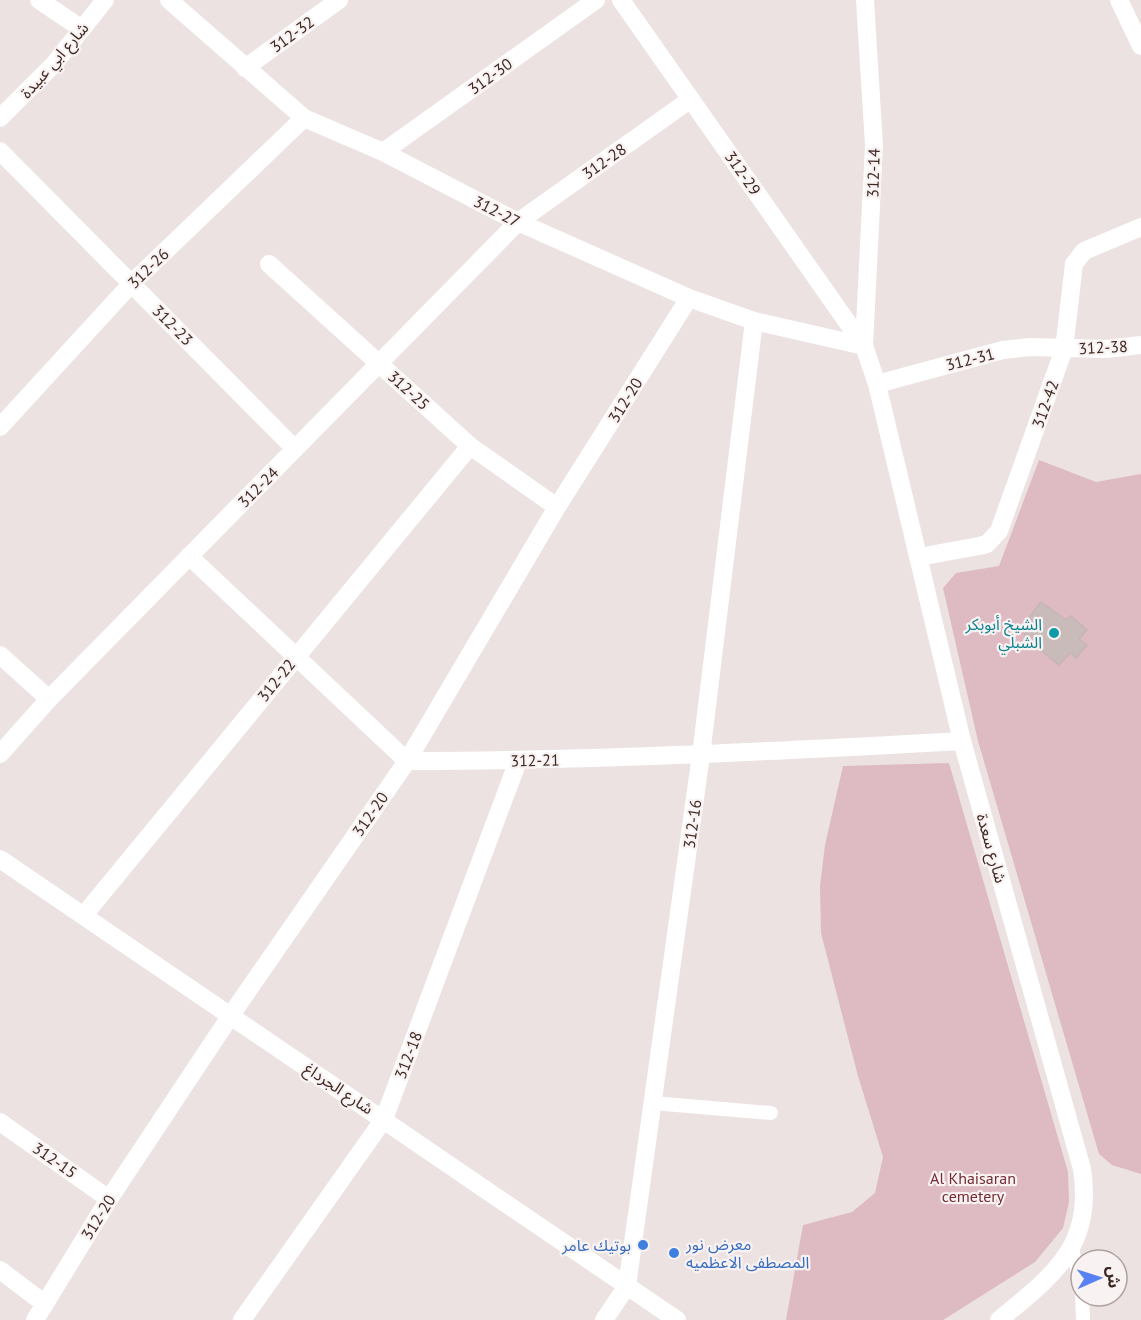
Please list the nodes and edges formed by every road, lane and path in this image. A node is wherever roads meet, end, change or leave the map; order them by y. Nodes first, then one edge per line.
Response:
1 (39, 0) edge
2 (105, 0) edge
3 (169, 0) edge
4 (339, 0) edge
5 (596, 0) edge
6 (621, 0) edge
7 (865, 0) edge
8 (1119, 0) edge
9 (82, 29) junction
10 (1141, 46) edge
11 (245, 68) junction
12 (691, 99) junction
13 (0, 118) edge
14 (304, 118) junction
15 (0, 151) edge
16 (383, 152) junction
17 (518, 222) junction
18 (1141, 226) edge
19 (269, 264) dead end
20 (132, 284) junction
21 (689, 298) junction
22 (754, 321) junction
23 (1141, 345) edge
24 (864, 346) junction
25 (1064, 349) junction
26 (379, 363) junction
27 (877, 384) junction
28 (0, 427) edge
29 (470, 446) junction
30 (295, 449) junction
31 (557, 507) junction
32 (189, 556) junction
33 (919, 557) junction
34 (0, 655) edge
35 (296, 655) junction
36 (49, 699) junction
37 (962, 741) junction
38 (0, 754) edge
39 (701, 755) junction
40 (407, 761) junction
41 (518, 761) junction
42 (0, 859) edge
43 (84, 915) junction
44 (231, 1015) junction
45 (653, 1103) junction
46 (771, 1113) dead end
47 (384, 1119) junction
48 (0, 1122) edge
49 (109, 1199) junction
50 (1072, 1248) edge
51 (1069, 1253) edge
52 (0, 1270) edge
53 (627, 1286) junction
54 (45, 1304) junction
55 (35, 1320) edge
56 (242, 1320) edge
57 (604, 1320) edge
58 (676, 1320) edge
59 (999, 1320) edge

1 - 9 street
2 - 9 street, شارع ابي عبيدة
3 - 11 street, 312-27
4 - 11 street, 312-32
5 - 16 street, 312-30
6 - 12 street, 312-29
7 - 24 street, 312-14
8 - 10 street
9 - 13 street, شارع ابي عبيدة
11 - 14 street, 312-27
12 - 17 street, 312-28
12 - 24 street, 312-29
14 - 16 street, 312-27
14 - 20 street, 312-26
15 - 20 street, 312-23
16 - 17 street, 312-27
17 - 21 street, 312-27
17 - 26 street, 312-24
18 - 25 street, 312-42
19 - 26 street, 312-25
20 - 28 street, 312-26
20 - 30 street, 312-23
21 - 22 street, 312-27
21 - 31 street, 312-20
22 - 24 street, 312-27
22 - 39 street, 312-16
23 - 25 street, 312-38
24 - 27 street, شارع سعدة
25 - 27 street, 312-31
25 - 33 street, 312-42
26 - 29 street, 312-25
26 - 30 street, 312-24
27 - 33 street, شارع سعدة
29 - 31 street, 312-25
29 - 35 street, 312-22
30 - 32 street, 312-24
31 - 40 street, 312-20
32 - 35 street
32 - 36 street, 312-24
33 - 37 street, شارع سعدة
34 - 36 street
35 - 40 street
35 - 43 street, 312-22
36 - 38 street, 312-24
37 - 39 street, 312-21
37 - 50 street, شارع سعدة
39 - 41 street, 312-21
39 - 45 street, 312-16
40 - 41 street, 312-21
40 - 44 street, 312-20
41 - 47 street, 312-18
42 - 43 street, شارع الجرداغ
43 - 44 street, شارع الجرداغ
44 - 47 street, شارع الجرداغ
44 - 49 street, 312-20
45 - 46 lane
45 - 53 street, 312-16
47 - 53 street, شارع الجرداغ
47 - 56 street, 312-18
48 - 49 street, 312-15
49 - 54 street, 312-20
51 - 59 street, شارع سعدة
52 - 54 street
53 - 57 street, 312-16
53 - 58 street, شارع الجرداغ
54 - 55 street, 312-20

